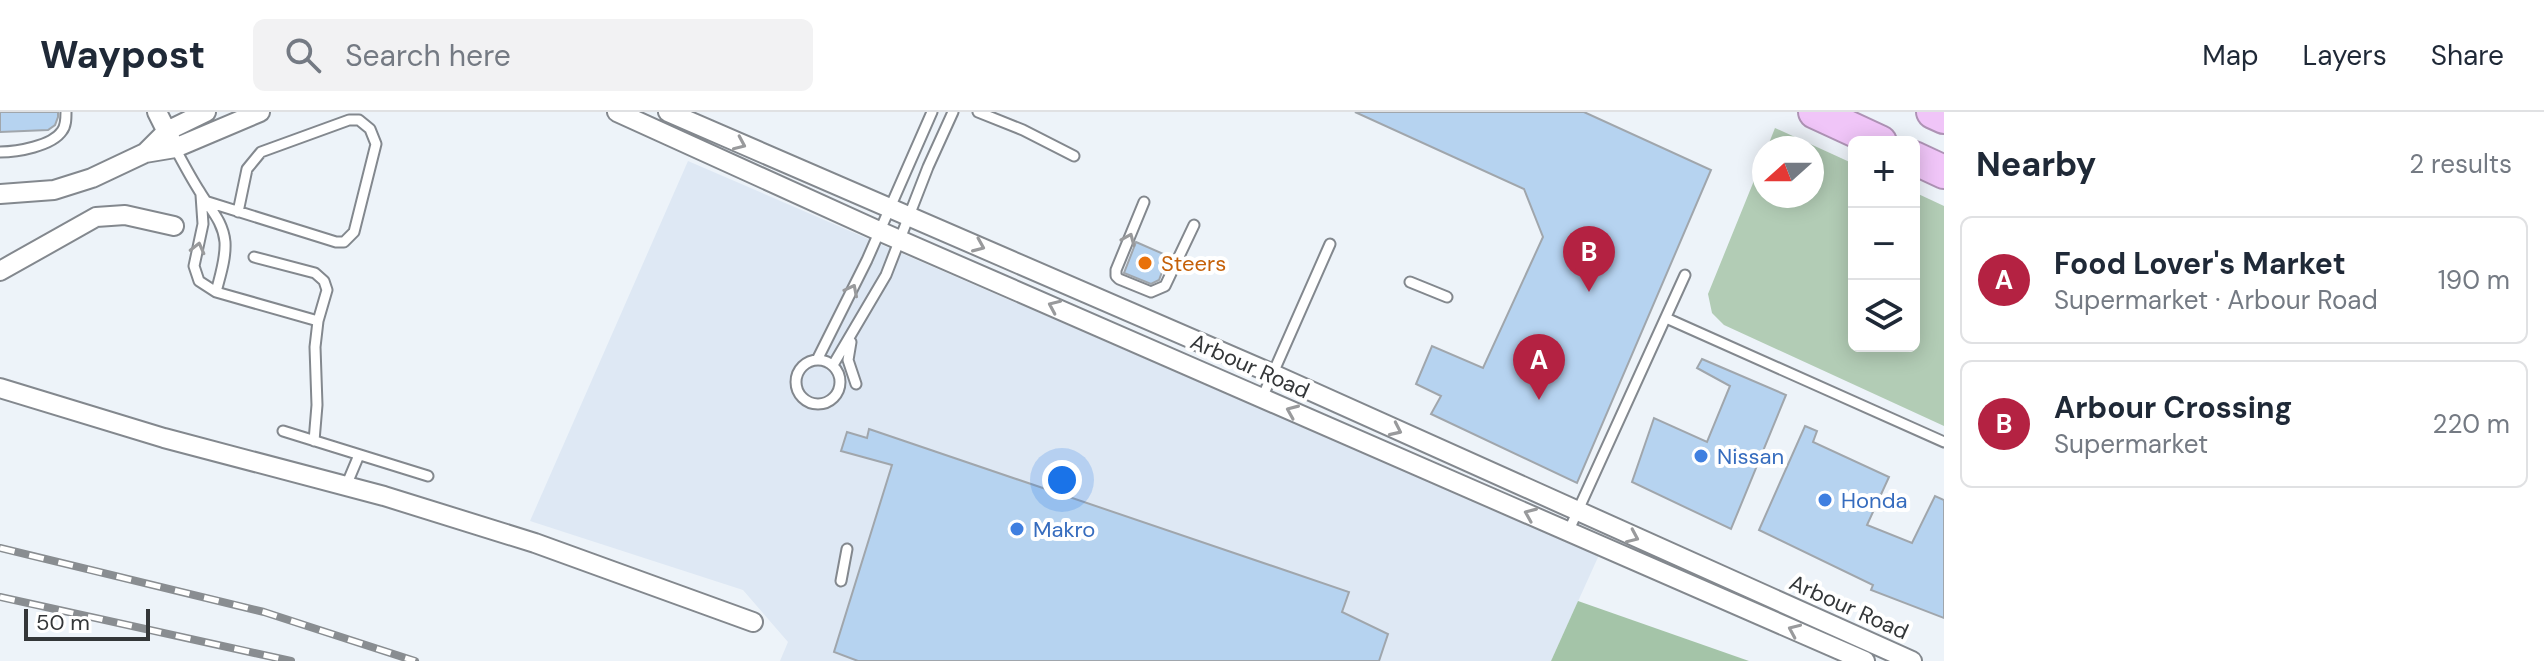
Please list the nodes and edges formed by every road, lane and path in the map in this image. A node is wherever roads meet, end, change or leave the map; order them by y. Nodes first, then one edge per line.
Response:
1 (66, 112) edge
2 (157, 112) edge
3 (206, 112) edge
4 (260, 112) edge
5 (617, 112) edge
6 (668, 112) edge
7 (932, 112) edge
8 (953, 112) edge
9 (978, 112) edge
10 (1815, 112) edge
11 (1933, 112) edge
12 (1944, 117) edge
13 (1867, 136) edge
14 (171, 140) junction
15 (0, 152) edge
16 (1074, 156) dead end
17 (1920, 161) edge
18 (1944, 172) edge
19 (0, 194) edge
20 (204, 198) junction
21 (1144, 202) dead end
22 (890, 206) junction
23 (238, 212) junction
24 (910, 216) junction
25 (1194, 225) dead end
26 (174, 226) dead end
27 (879, 231) junction
28 (901, 240) junction
29 (1330, 244) dead end
30 (254, 257) dead end
31 (0, 271) edge
32 (1685, 275) dead end
33 (1410, 282) dead end
34 (216, 292) junction
35 (1447, 297) dead end
36 (1666, 318) junction
37 (318, 321) junction
38 (853, 331) junction
39 (817, 360) junction
40 (833, 365) junction
41 (1273, 374) junction
42 (856, 384) dead end
43 (0, 388) edge
44 (1262, 398) junction
45 (283, 431) dead end
46 (314, 441) junction
47 (1944, 442) edge
48 (359, 455) junction
49 (428, 476) dead end
50 (346, 486) junction
51 (1578, 512) junction
52 (1569, 530) junction
53 (847, 549) dead end
54 (841, 581) dead end
55 (753, 622) dead end
56 (1865, 661) edge
57 (1912, 661) edge

1 - 15 lane
2 - 14 street
3 - 14 street
4 - 14 street
5 - 27 street, Arbour Road
6 -> 22 street, Arbour Road
7 - 22 lane
8 - 24 lane
9 - 16 lane
10 - 13 highway
11 - 12 highway
14 - 19 street
14 - 20 lane
17 - 18 highway
20 - 23 lane
20 - 34 lane
34 -> 20 lane
25 -> 21 lane
22 - 24 street, Arbour Road
22 - 27 lane
23 - 23 lane
24 - 28 lane
24 -> 41 street, Arbour Road
26 - 31 street
27 - 28 street, Arbour Road
39 -> 27 lane
28 - 38 lane
44 -> 28 street, Arbour Road
29 - 41 lane
30 - 37 lane
32 - 36 lane
33 - 35 lane
34 - 37 lane
36 - 47 lane
36 - 51 lane
37 - 46 lane
38 - 40 lane
38 - 42 lane
39 - 40 lane
39 - 40 lane
41 - 44 lane
41 -> 51 street, Arbour Road
43 - 50 street
52 -> 44 street, Arbour Road
45 - 46 lane
46 - 48 lane
48 - 49 lane
48 - 50 lane
50 - 55 street
51 - 52 lane
51 -> 57 street, Arbour Road
56 -> 52 street, Arbour Road
53 - 54 lane

